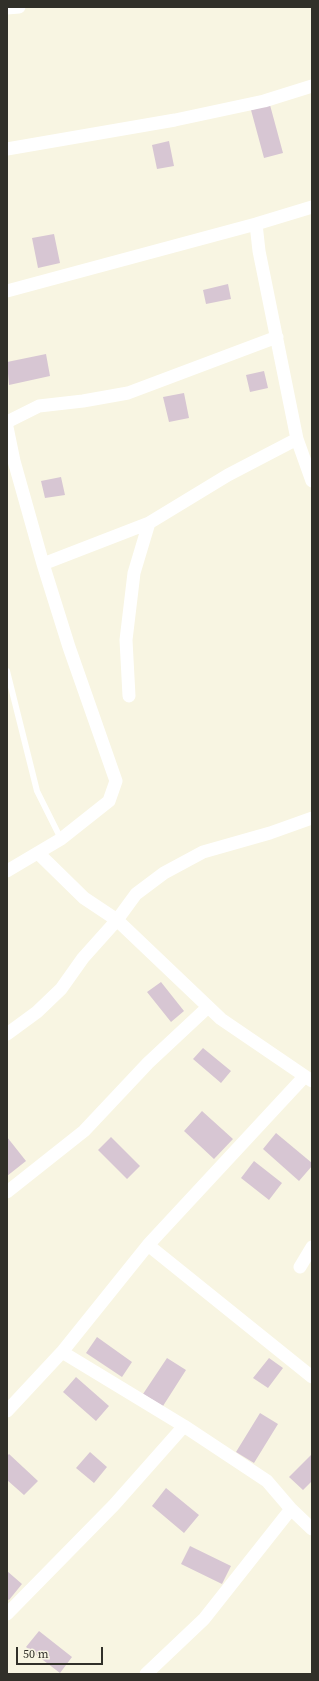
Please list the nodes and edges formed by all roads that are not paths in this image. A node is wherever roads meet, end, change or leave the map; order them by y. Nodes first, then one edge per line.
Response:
1 (19, 7) edge
2 (7, 8) edge
3 (312, 86) edge
4 (7, 149) edge
5 (312, 208) edge
6 (256, 224) junction
7 (7, 291) edge
8 (277, 337) junction
9 (7, 422) edge
10 (7, 427) edge
11 (298, 439) junction
12 (11, 463) edge
13 (312, 481) edge
14 (149, 522) junction
15 (43, 564) junction
16 (7, 670) edge
17 (129, 696) dead end
18 (312, 818) edge
19 (61, 839) junction
20 (38, 853) junction
21 (7, 870) edge
22 (117, 920) junction
23 (208, 1006) junction
24 (7, 1034) edge
25 (308, 1079) edge
26 (7, 1192) edge
27 (148, 1245) junction
28 (312, 1247) edge
29 (300, 1267) dead end
30 (62, 1352) junction
31 (312, 1377) edge
32 (7, 1411) edge
33 (184, 1426) junction
34 (291, 1509) junction
35 (312, 1529) edge
36 (7, 1614) edge
37 (146, 1674) edge

1 - 2 street
3 - 4 street
5 - 6 street
6 - 7 street
6 - 8 street
8 - 9 street
8 - 11 street
10 - 12 street
11 - 13 street
11 - 14 street
12 - 15 street
14 - 15 street
14 - 17 street
15 - 19 street
16 - 19 lane
18 - 22 street
19 - 20 street
20 - 21 street
20 - 22 street
22 - 23 street
22 - 24 street
23 - 25 street
23 - 26 street
25 - 27 street
27 - 30 street
27 - 31 street
28 - 29 street
30 - 32 street
30 - 33 street
33 - 34 street
33 - 36 street
34 - 35 street
34 - 37 street

